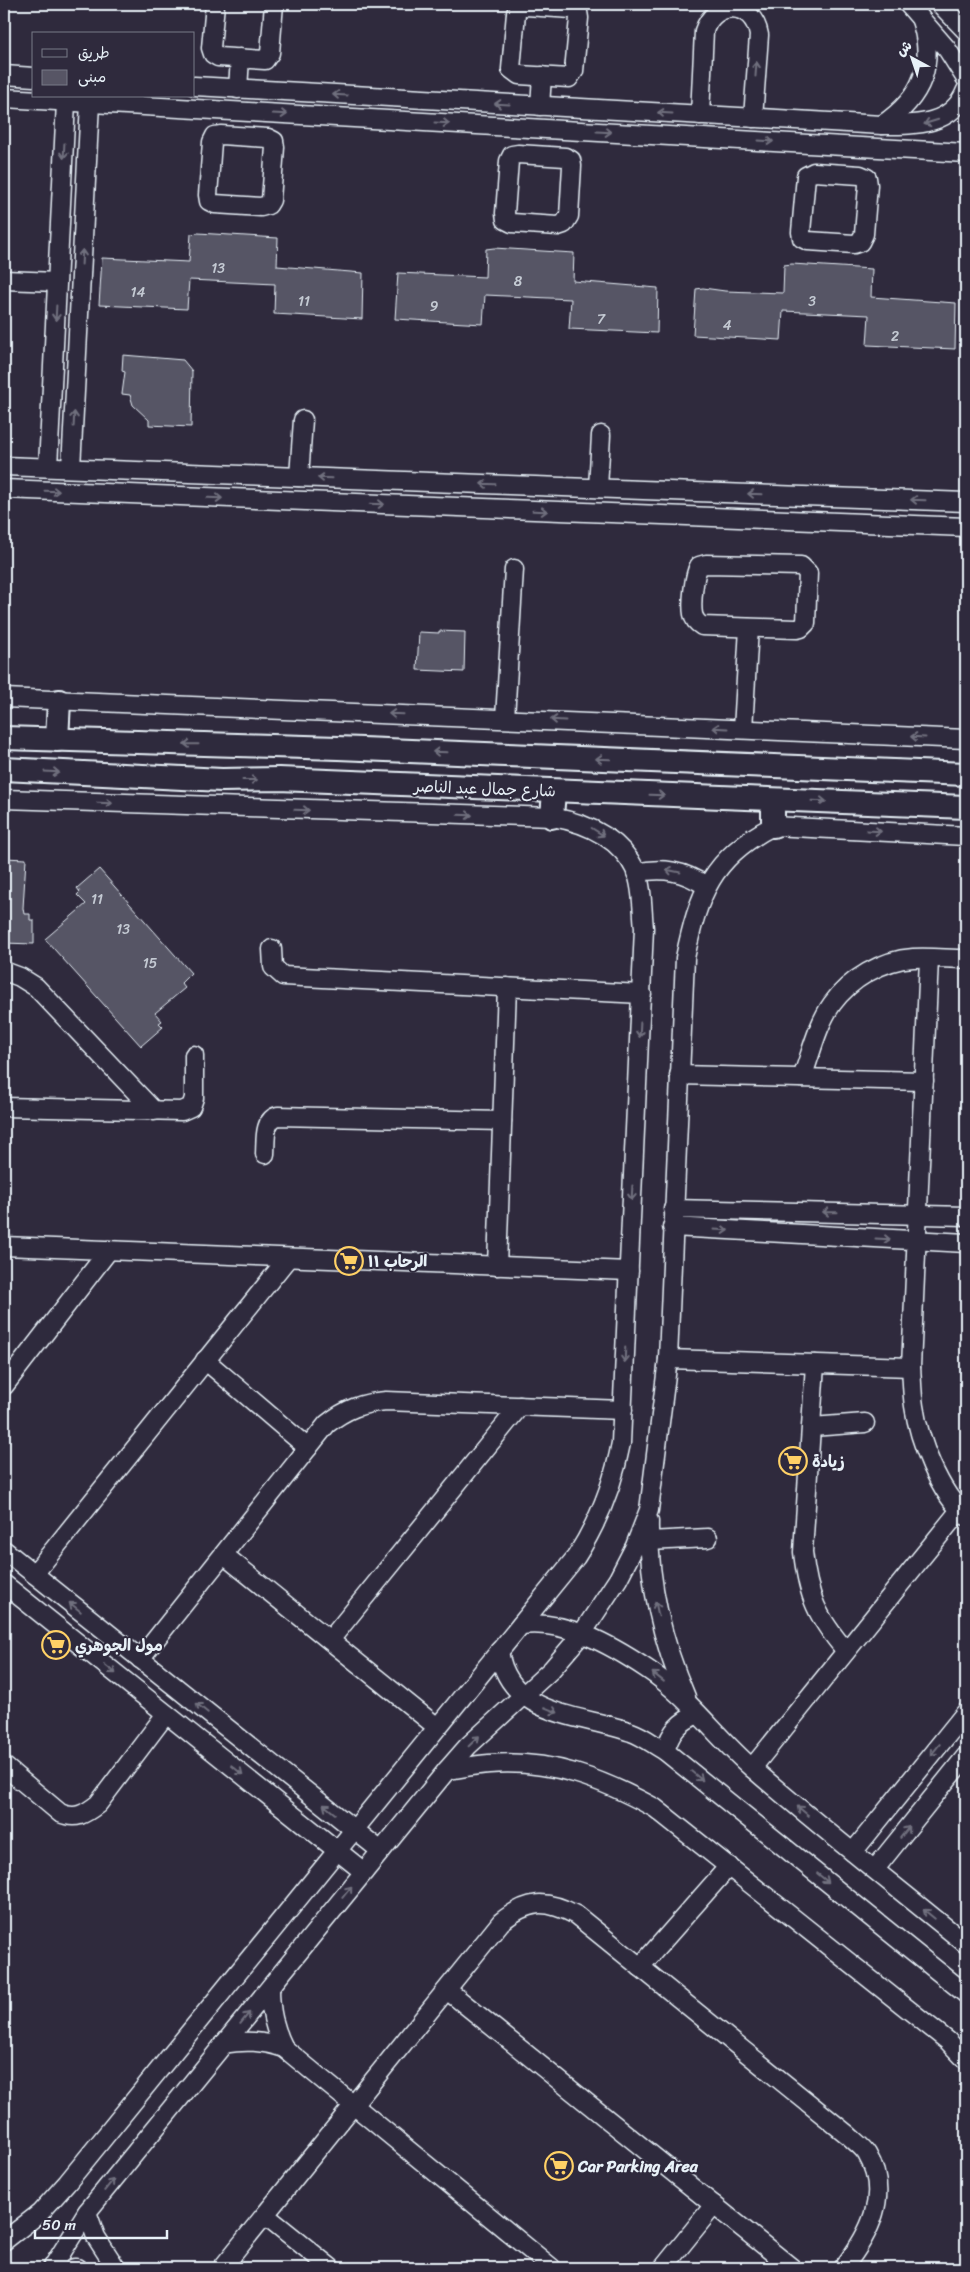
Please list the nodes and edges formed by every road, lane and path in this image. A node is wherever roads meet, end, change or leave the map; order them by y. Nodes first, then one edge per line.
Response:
1 (215, 4) edge
2 (274, 4) edge
3 (908, 4) edge
4 (940, 4) edge
5 (920, 17) junction
6 (966, 31) edge
7 (240, 58) junction
8 (4, 75) edge
9 (542, 76) junction
10 (32, 77) edge
11 (966, 79) edge
12 (195, 86) edge
13 (238, 89) junction
14 (966, 90) edge
15 (4, 98) edge
16 (66, 102) junction
17 (168, 102) edge
18 (90, 104) junction
19 (540, 106) junction
20 (244, 112) junction
21 (700, 115) junction
22 (753, 118) junction
23 (882, 125) junction
24 (540, 129) junction
25 (242, 136) junction
26 (842, 146) junction
27 (966, 153) edge
28 (538, 155) junction
29 (840, 174) junction
30 (4, 280) edge
31 (57, 282) junction
32 (302, 420) dead end
33 (601, 436) dead end
34 (4, 466) edge
35 (48, 467) junction
36 (71, 468) junction
37 (155, 471) junction
38 (299, 477) junction
39 (598, 488) junction
40 (4, 489) edge
41 (155, 496) junction
42 (887, 499) junction
43 (966, 502) edge
44 (886, 524) junction
45 (966, 527) edge
46 (514, 569) dead end
47 (749, 628) junction
48 (4, 698) edge
49 (59, 701) junction
50 (505, 718) junction
51 (743, 729) junction
52 (4, 738) edge
53 (966, 739) edge
54 (57, 740) junction
55 (223, 744) junction
56 (280, 746) junction
57 (4, 769) edge
58 (966, 774) edge
59 (279, 779) junction
60 (222, 780) junction
61 (554, 791) junction
62 (4, 799) edge
63 (773, 800) junction
64 (966, 807) edge
65 (552, 817) junction
66 (773, 826) junction
67 (966, 836) edge
68 (636, 873) junction
69 (706, 886) junction
70 (272, 949) dead end
71 (929, 958) junction
72 (966, 959) edge
73 (4, 972) edge
74 (506, 987) junction
75 (642, 994) junction
76 (194, 1055) dead end
77 (679, 1075) junction
78 (802, 1078) junction
79 (924, 1081) junction
80 (4, 1107) edge
81 (154, 1111) junction
82 (502, 1121) junction
83 (265, 1154) dead end
84 (673, 1209) junction
85 (919, 1214) junction
86 (966, 1216) edge
87 (672, 1227) junction
88 (918, 1242) junction
89 (966, 1243) edge
90 (4, 1246) edge
91 (108, 1250) junction
92 (288, 1258) junction
93 (496, 1266) junction
94 (628, 1271) junction
95 (668, 1359) junction
96 (205, 1360) junction
97 (815, 1364) junction
98 (911, 1367) junction
99 (5, 1380) edge
100 (520, 1406) junction
101 (623, 1410) junction
102 (865, 1423) dead end
103 (812, 1427) junction
104 (308, 1448) junction
105 (649, 1510) junction
106 (963, 1513) edge
107 (708, 1538) dead end
108 (649, 1541) junction
109 (4, 1550) edge
110 (224, 1555) junction
111 (34, 1574) junction
112 (4, 1584) edge
113 (521, 1625) junction
114 (581, 1635) junction
115 (330, 1640) junction
116 (499, 1651) junction
117 (846, 1651) junction
118 (140, 1659) junction
119 (524, 1696) junction
120 (694, 1710) junction
121 (966, 1712) edge
122 (166, 1714) junction
123 (437, 1727) junction
124 (665, 1751) junction
125 (966, 1758) edge
126 (4, 1766) edge
127 (752, 1768) junction
128 (447, 1770) junction
129 (354, 1830) junction
130 (337, 1851) junction
131 (381, 1851) junction
132 (853, 1852) junction
133 (729, 1866) junction
134 (875, 1869) junction
135 (364, 1872) junction
136 (966, 1944) edge
137 (640, 1967) junction
138 (270, 1988) junction
139 (447, 1990) junction
140 (966, 1994) edge
141 (224, 2044) junction
142 (284, 2048) junction
143 (966, 2060) edge
144 (354, 2106) junction
145 (714, 2205) junction
146 (87, 2212) junction
147 (265, 2215) junction
148 (4, 2241) edge
149 (52, 2268) edge
150 (116, 2268) edge
151 (222, 2268) edge
152 (332, 2268) edge
153 (552, 2268) edge
154 (663, 2268) edge
155 (792, 2268) edge
156 (843, 2268) edge

1 - 7 street
2 - 7 street
3 - 5 street
4 - 6 street
5 - 11 street
5 - 23 street
7 - 13 street
8 - 10 street
9 - 9 street
9 - 19 street
12 - 13 street
19 -> 13 street
14 -> 23 street
15 - 16 street
16 - 18 street
16 -> 31 street
17 - 18 street
17 - 20 street
36 -> 18 street
21 -> 19 street
20 -> 24 street
20 - 25 street
21 - 22 street
22 -> 21 street
22 - 23 street
24 -> 26 street
24 - 28 street
25 - 25 street
26 - 27 street
26 - 29 street
28 - 28 street
29 - 29 street
30 - 31 street
31 -> 35 street
32 - 38 street
33 - 39 street
34 - 35 street
35 - 36 street
36 - 37 street
37 - 38 street
37 - 41 street
39 -> 38 street
42 -> 39 street
40 -> 41 street
41 -> 44 street
43 -> 42 street
42 - 44 street
44 - 45 street
46 - 50 street
47 - 47 street
47 - 51 street
48 - 49 street
50 -> 49 street
49 - 54 main road
51 -> 50 street
53 -> 51 street
52 - 54 main road, شارع جمال عبد الناصر
55 -> 54 main road, شارع جمال عبد الناصر
55 - 56 main road, شارع جمال عبد الناصر
55 - 60 main road
58 -> 56 main road, شارع جمال عبد الناصر
56 - 59 main road
57 -> 60 main road, شارع جمال عبد الناصر
60 -> 59 main road, شارع جمال عبد الناصر
59 - 61 main road, شارع جمال عبد الناصر
61 -> 63 main road, شارع جمال عبد الناصر
61 - 65 main road
62 -> 65 street
63 -> 64 main road, شارع جمال عبد الناصر
63 - 66 main road
65 -> 68 street
66 -> 67 street
66 - 69 street
69 -> 68 street
68 - 75 street
69 - 77 street
70 - 74 street
71 - 72 street
71 - 78 street
71 - 79 street
73 - 81 street
74 - 75 street
74 - 82 street
75 -> 94 street
76 - 81 street
77 - 78 street
77 - 84 street
78 - 79 street
79 - 85 street
80 - 81 street
82 - 83 street
82 - 93 street
85 -> 84 street
84 - 87 street
85 - 86 street
85 - 88 street
87 -> 88 street
87 - 95 street
88 - 89 street
88 - 98 street
90 - 91 street
91 - 92 street
91 - 99 street
92 - 93 street
92 - 96 street
93 - 94 street
94 -> 101 street
95 - 97 street
95 - 105 street
96 - 104 street
96 - 111 street
97 - 98 street
97 - 103 street
98 - 106 street
100 - 101 street
100 - 104 street
100 - 115 street
101 - 113 street
102 - 103 street
103 - 117 street
104 - 110 street
105 - 108 street
105 - 114 street
106 - 117 street
107 - 108 street
120 -> 108 street
109 - 111 street
110 - 115 street
110 - 118 street
118 -> 111 street
112 -> 122 street
113 - 114 street
113 - 116 street
114 - 119 street
120 -> 114 street
115 - 123 street
116 - 119 street
116 - 123 street
117 - 127 street
129 -> 118 street
119 -> 124 street
128 -> 119 street
120 - 124 street
120 - 127 street
121 -> 132 street
122 - 126 street
122 -> 130 street
123 - 129 street
124 -> 140 street
134 -> 125 street
132 -> 127 street
128 - 131 street
128 - 133 street
129 - 130 street
129 - 131 street
130 - 135 street
130 - 148 street
131 - 135 street
132 - 134 street
133 - 137 street
133 - 143 street
136 -> 134 street
138 -> 135 street
137 - 139 street
137 - 156 street
141 -> 138 street
138 - 142 street
139 - 144 street
139 - 145 street
141 - 142 street
146 -> 141 street
142 - 144 street
144 - 147 street
144 - 153 street
145 - 154 street
145 - 155 street
146 - 149 street
146 - 150 street
147 - 151 street
147 - 152 street

